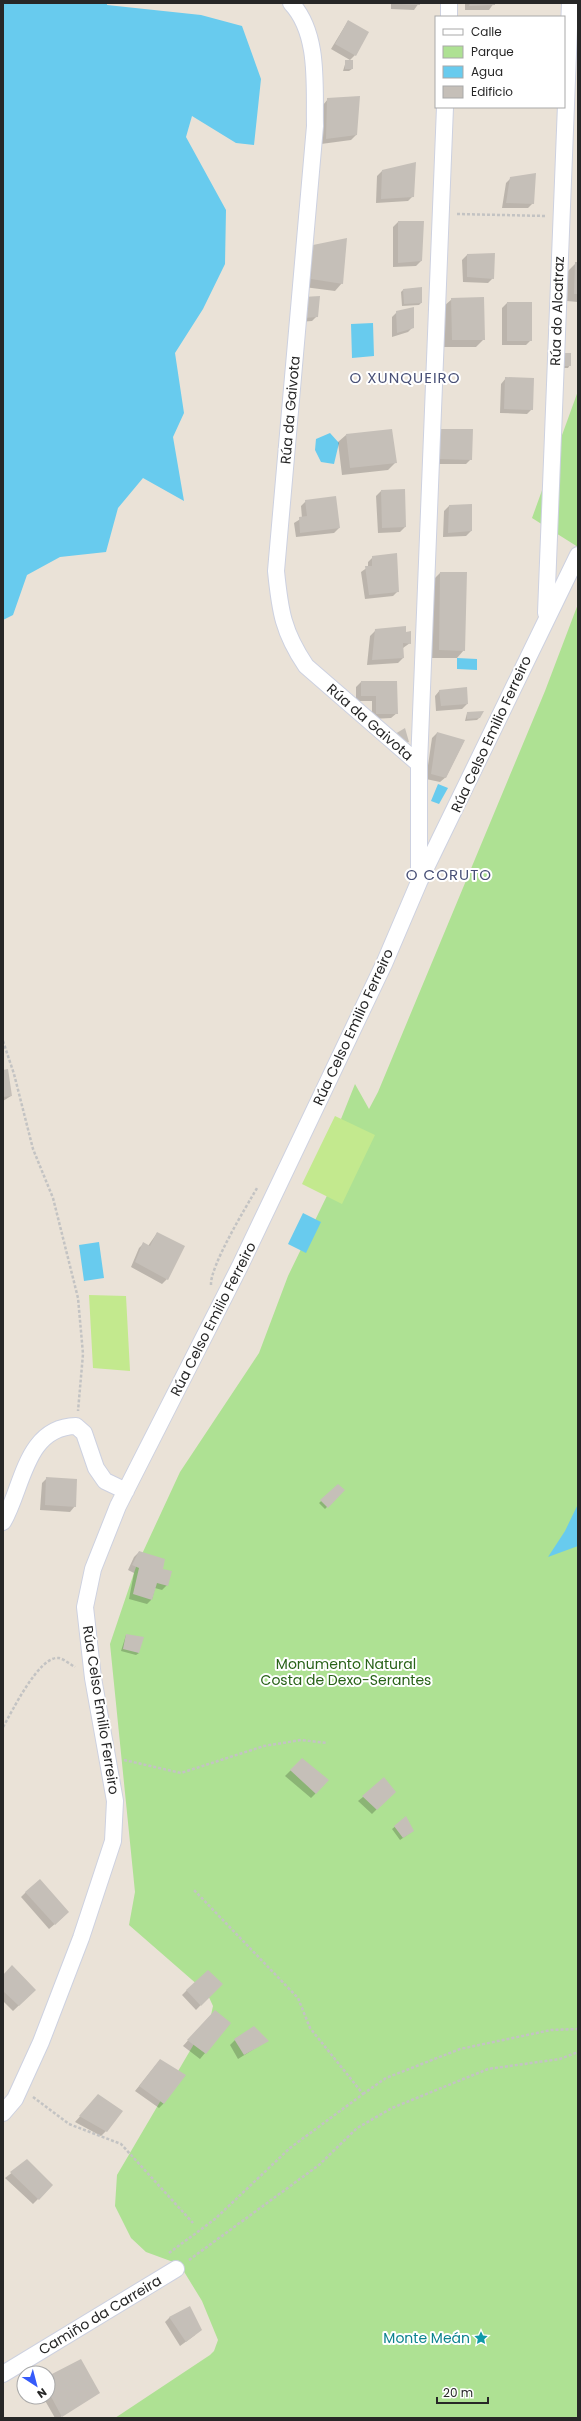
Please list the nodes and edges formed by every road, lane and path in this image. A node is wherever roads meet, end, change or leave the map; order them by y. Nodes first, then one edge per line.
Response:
1 (291, 3) edge
2 (449, 3) edge
3 (570, 3) edge
4 (449, 16) edge
5 (445, 108) edge
6 (441, 214) junction
7 (560, 216) junction
8 (578, 555) edge
9 (546, 619) junction
10 (419, 764) junction
11 (419, 882) junction
12 (3, 1041) edge
13 (76, 1426) junction
14 (126, 1490) junction
15 (3, 1522) edge
16 (93, 1678) junction
17 (3, 1727) edge
18 (327, 1743) dead end
19 (107, 1762) junction
20 (193, 1889) dead end
21 (578, 2029) edge
22 (578, 2052) edge
23 (20, 2088) junction
24 (363, 2094) junction
25 (3, 2113) edge
26 (193, 2223) dead end
27 (166, 2255) dead end
28 (176, 2269) joint
29 (3, 2374) edge

1 - 10 street, Rúa da Gaivota
2 - 4 street
3 - 7 street, Rúa do Alcatraz
5 - 6 street, Rúa da Gaivota
6 - 7 path
6 - 10 street, Rúa da Gaivota
7 - 9 street, Rúa do Alcatraz
8 - 9 street, Rúa Celso Emilio Ferreiro
9 - 11 street, Rúa Celso Emilio Ferreiro
10 - 11 street, Rúa da Gaivota
11 - 14 street, Rúa Celso Emilio Ferreiro
12 - 13 path
13 - 14 street
13 - 15 street
14 - 16 street, Rúa Celso Emilio Ferreiro
16 - 17 path
16 - 19 street, Rúa Celso Emilio Ferreiro
18 - 19 path
19 - 23 street, Rúa Celso Emilio Ferreiro
20 - 24 path
21 - 24 path
22 - 28 path
23 - 25 street, Rúa Celso Emilio Ferreiro
23 - 26 path
24 - 27 path
28 - 29 street, Camiño da Carreira

